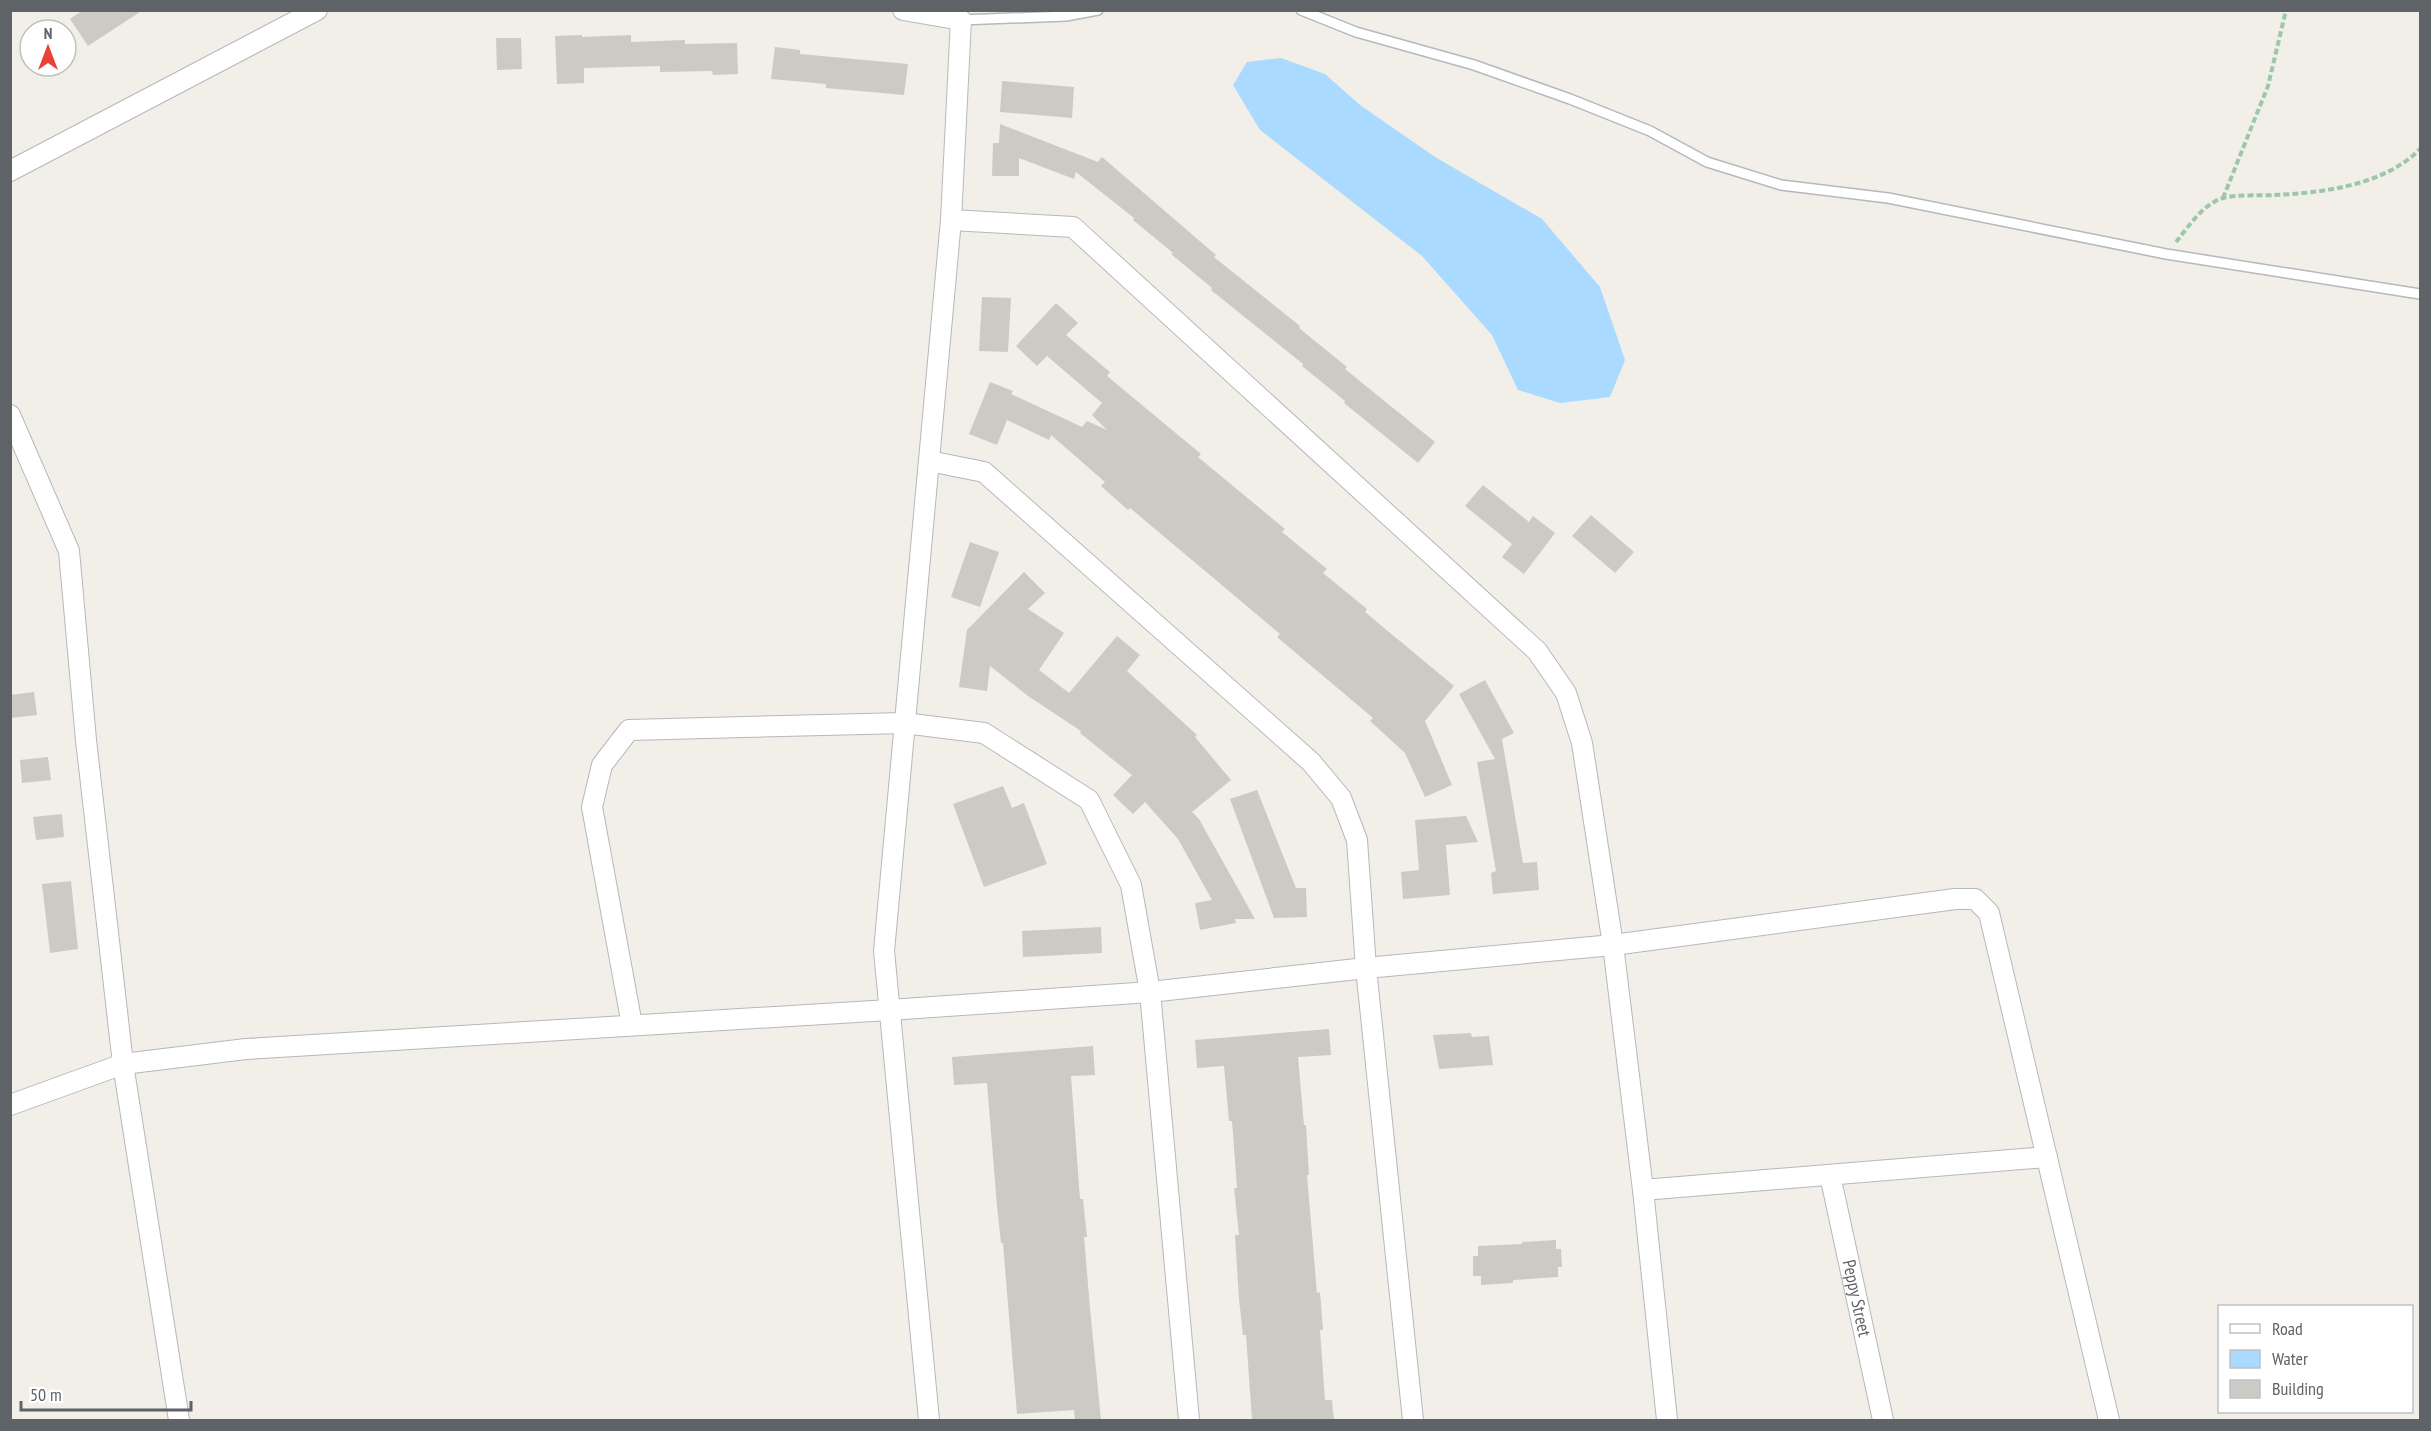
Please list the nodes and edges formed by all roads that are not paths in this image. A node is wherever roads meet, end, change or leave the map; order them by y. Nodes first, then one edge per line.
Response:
1 (317, 10) edge
2 (903, 10) edge
3 (1098, 10) edge
4 (1301, 10) edge
5 (961, 20) junction
6 (10, 171) edge
7 (951, 220) junction
8 (2421, 294) edge
9 (10, 415) edge
10 (929, 461) junction
11 (904, 723) junction
12 (1613, 945) junction
13 (1366, 968) junction
14 (1150, 992) junction
15 (889, 1010) junction
16 (632, 1025) junction
17 (123, 1064) junction
18 (10, 1105) edge
19 (2047, 1157) junction
20 (1830, 1175) junction
21 (1643, 1190) junction
22 (179, 1420) edge
23 (929, 1420) edge
24 (1189, 1420) edge
25 (1413, 1420) edge
26 (1667, 1420) edge
27 (1882, 1420) edge
28 (2109, 1420) edge

1 - 6 street
2 - 5 street
3 - 5 lane
4 - 8 lane
5 - 7 street
7 - 10 street
7 - 12 street
9 - 17 street
10 - 11 street
10 - 13 street
11 - 14 street
11 - 15 street
11 - 16 street
12 - 13 street
12 - 19 street
12 - 21 street
13 - 14 street
13 - 25 street
14 - 15 street
14 - 24 street
15 - 16 street
15 - 23 street
16 - 17 street
17 - 18 street
17 - 22 street
19 - 20 street
19 - 28 street
20 - 21 street
20 - 27 street, Peppy Street
21 - 26 street

